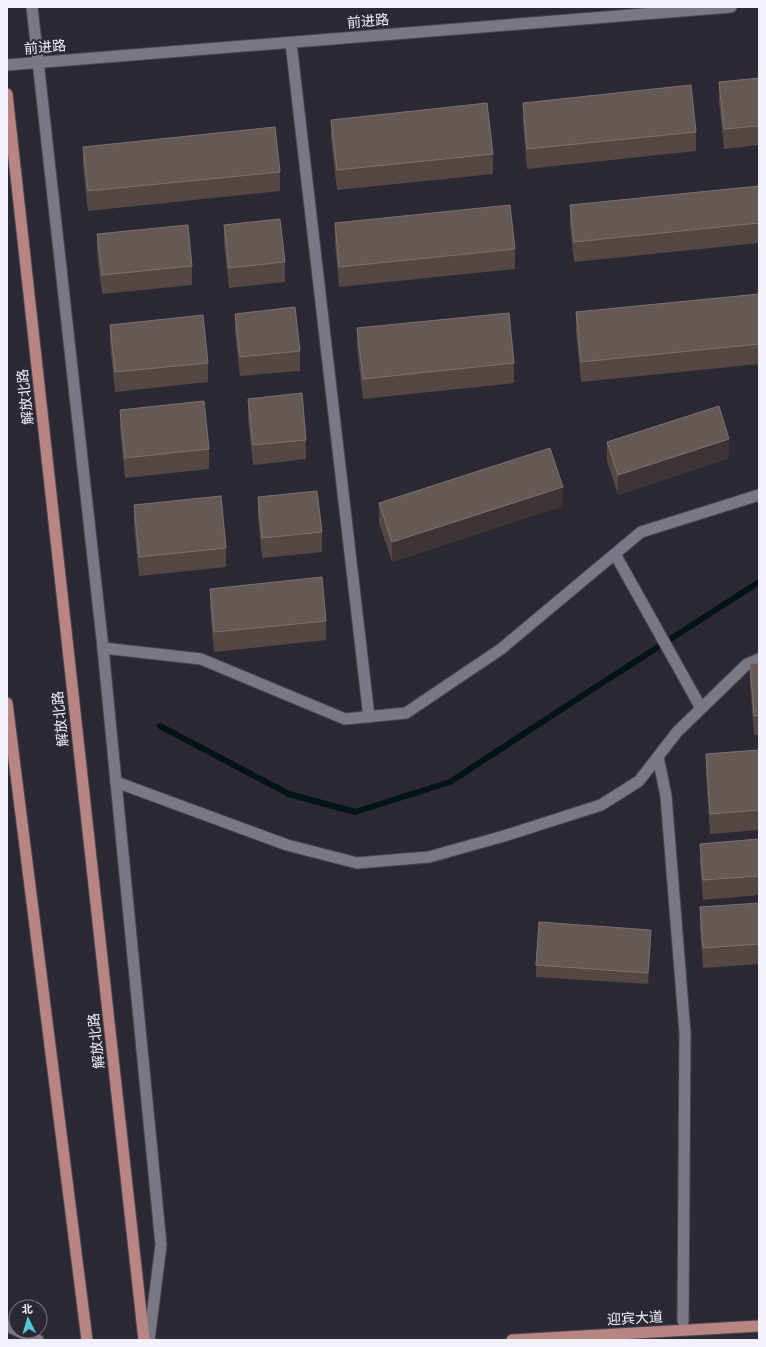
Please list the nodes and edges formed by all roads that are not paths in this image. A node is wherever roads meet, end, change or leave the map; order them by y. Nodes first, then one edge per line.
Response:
1 (32, 7) edge
2 (731, 7) edge
3 (291, 42) junction
4 (38, 62) junction
5 (7, 65) edge
6 (7, 94) edge
7 (759, 495) edge
8 (615, 554) junction
9 (103, 648) junction
10 (759, 659) edge
11 (7, 703) edge
12 (701, 708) junction
13 (369, 717) junction
14 (658, 756) junction
15 (116, 782) junction
16 (683, 1321) dead end
17 (759, 1326) edge
18 (86, 1340) edge
19 (144, 1340) edge
20 (149, 1340) edge
21 (512, 1340) edge

1 - 4 street
2 - 3 street, 前进路
3 - 4 street, 前进路
3 - 13 street
4 - 5 street, 前进路
4 - 9 street
6 - 19 main road, 解放北路
7 - 8 street
8 - 12 street
8 - 13 street
9 - 13 street
9 - 15 street
10 - 12 street
11 - 18 main road
12 - 14 street
14 - 15 street
14 - 16 street
15 - 20 street
17 - 21 main road, 迎宾大道

